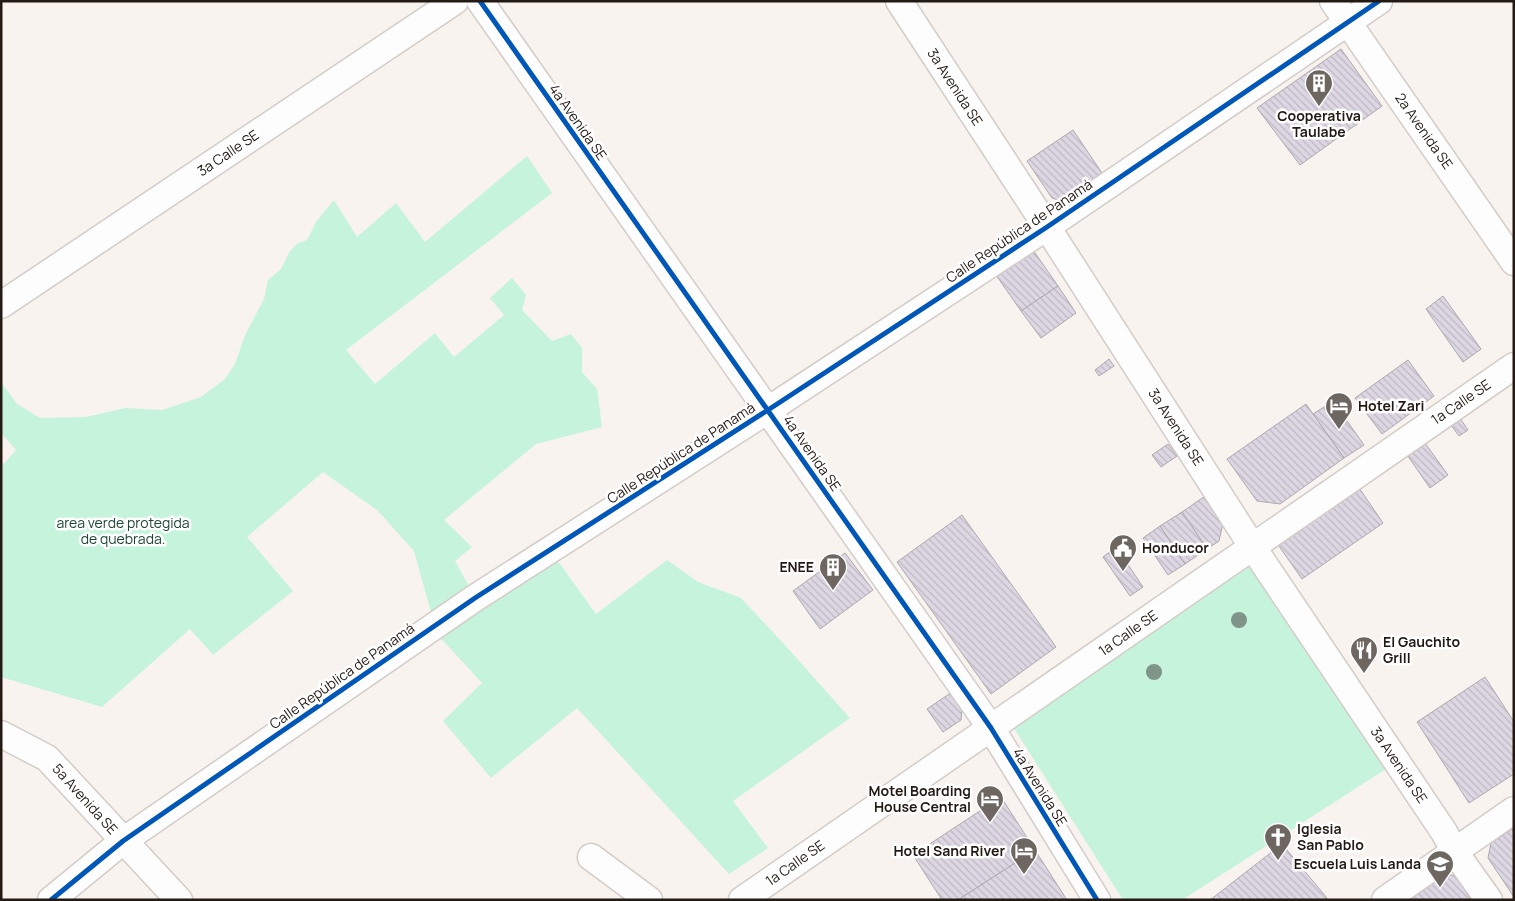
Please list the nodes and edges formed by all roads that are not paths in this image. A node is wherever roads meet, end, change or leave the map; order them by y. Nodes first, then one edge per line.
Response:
1 (455, 1) edge
2 (480, 1) edge
3 (899, 1) edge
4 (1334, 1) edge
5 (1379, 1) edge
6 (1348, 23) junction
7 (1047, 227) junction
8 (1514, 262) edge
9 (1, 305) edge
10 (1514, 366) edge
11 (768, 410) junction
12 (1252, 546) junction
13 (991, 728) junction
14 (1, 734) edge
15 (1514, 810) edge
16 (123, 841) junction
17 (1454, 852) junction
18 (591, 857) dead end
19 (51, 900) edge
20 (179, 900) edge
21 (649, 900) edge
22 (742, 900) edge
23 (1097, 900) edge
24 (1385, 900) edge
25 (1489, 900) edge

1 - 9 street, 3a Calle SE
2 - 11 street, 4a Avenida SE
3 - 7 street, 3a Avenida SE
4 - 6 street, 2a Avenida SE
5 - 6 street, Calle República de Panamá
6 - 7 street, Calle República de Panamá
6 - 8 street, 2a Avenida SE
7 - 11 street, Calle República de Panamá
7 - 12 street, 3a Avenida SE
10 - 12 street, 1a Calle SE
11 - 13 street, 4a Avenida SE
11 - 16 street, Calle República de Panamá
12 - 13 street, 1a Calle SE
12 - 17 street, 3a Avenida SE
13 - 22 street, 1a Calle SE
13 - 23 street, 4a Avenida SE
14 - 16 street, 5a Avenida SE
15 - 17 street
16 - 19 street, Calle República de Panamá
16 - 20 street, 5a Avenida SE
17 - 24 street
17 - 25 street, 3a Avenida SE
18 - 21 street

